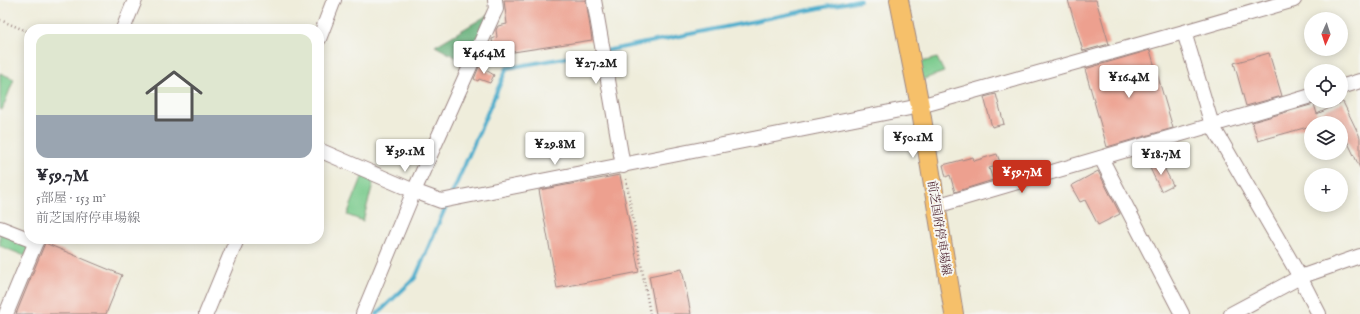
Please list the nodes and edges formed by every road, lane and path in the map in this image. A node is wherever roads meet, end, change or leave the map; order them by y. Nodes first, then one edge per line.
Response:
1 (135, 0) edge
2 (334, 0) edge
3 (495, 0) edge
4 (594, 0) edge
5 (899, 0) edge
6 (1294, 0) edge
7 (0, 20) edge
8 (125, 24) edge
9 (324, 26) edge
10 (24, 30) edge
11 (1184, 32) junction
12 (1360, 81) edge
13 (1348, 85) edge
14 (1304, 98) edge
15 (920, 106) junction
16 (1212, 126) junction
17 (324, 152) edge
18 (1101, 158) junction
19 (623, 166) junction
20 (414, 191) junction
21 (936, 206) junction
22 (0, 228) edge
23 (24, 237) edge
24 (35, 244) edge
25 (235, 244) edge
26 (1360, 256) edge
27 (1300, 278) junction
28 (6, 314) edge
29 (206, 314) edge
30 (363, 314) edge
31 (650, 314) edge
32 (954, 314) edge
33 (1182, 314) edge
34 (1231, 314) edge
35 (1319, 314) edge

1 - 8 street
2 - 9 street
3 - 20 street
4 - 19 street
5 - 15 main road, 前芝国府停車場線
6 - 11 street
7 - 10 path
11 - 15 street
11 - 16 street
12 - 13 street
14 - 16 street
15 - 19 street
15 - 21 main road, 前芝国府停車場線
16 - 18 street
16 - 27 street
17 - 20 street
18 - 21 street
18 - 33 street
19 - 20 street
19 - 31 path
20 - 30 street
21 - 32 main road, 前芝国府停車場線
22 - 23 street
24 - 28 street
25 - 29 street
26 - 27 street
27 - 34 street
27 - 35 street

